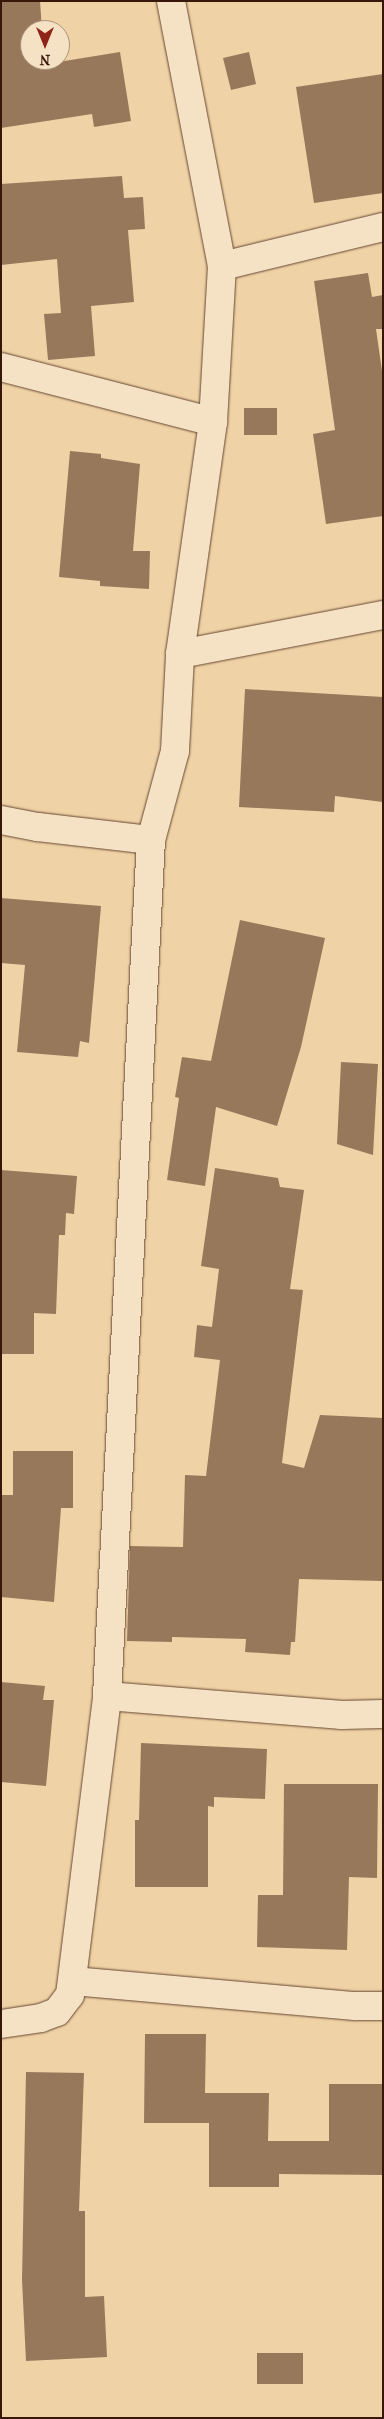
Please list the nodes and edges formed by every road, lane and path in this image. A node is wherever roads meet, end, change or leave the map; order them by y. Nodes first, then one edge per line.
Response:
1 (171, 1) edge
2 (383, 226) edge
3 (222, 266) junction
4 (1, 367) edge
5 (213, 422) junction
6 (383, 615) edge
7 (180, 654) junction
8 (1, 820) edge
9 (151, 840) junction
10 (107, 1696) junction
11 (383, 1714) edge
12 (73, 1981) junction
13 (383, 2006) edge
14 (1, 2024) edge

1 - 3 street
2 - 3 street
3 - 5 street
4 - 5 street
5 - 7 street
6 - 7 street
7 - 9 street
8 - 9 street
9 - 10 street
10 - 11 street
10 - 12 street
12 - 13 street
12 - 14 street

